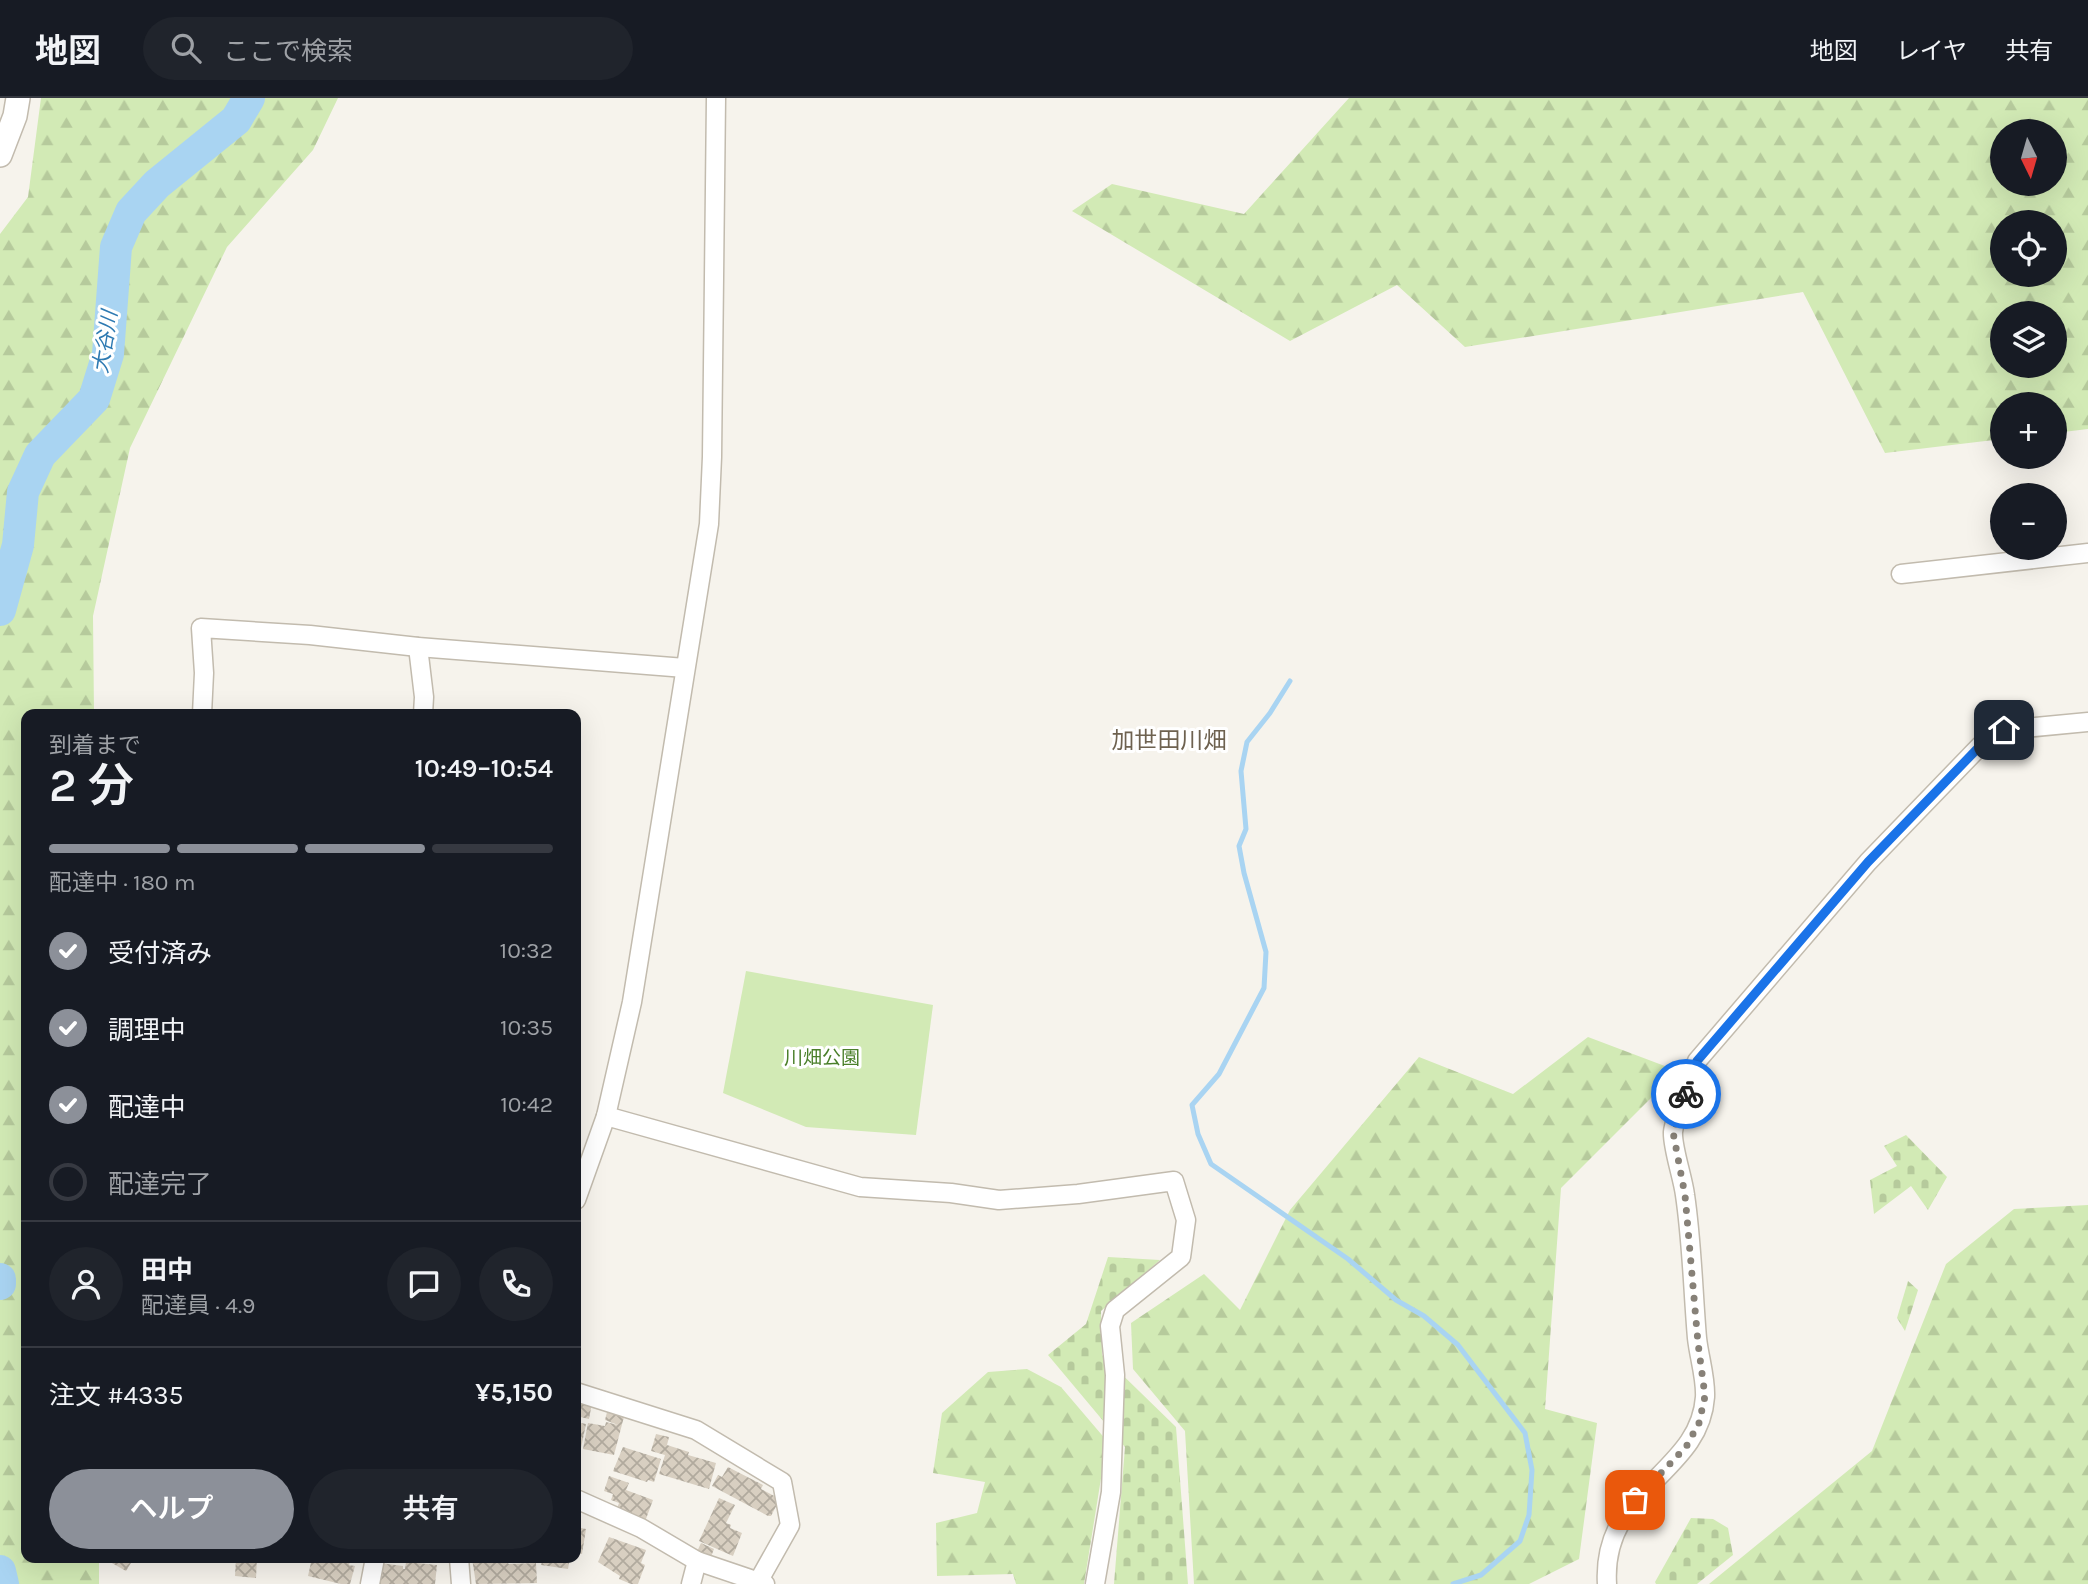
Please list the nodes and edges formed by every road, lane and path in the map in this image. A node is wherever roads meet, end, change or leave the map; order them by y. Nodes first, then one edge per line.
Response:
1 (18, 98) edge
2 (716, 98) edge
3 (0, 156) edge
4 (2088, 553) edge
5 (1901, 574) dead end
6 (418, 647) junction
7 (685, 668) junction
8 (202, 709) edge
9 (423, 709) edge
10 (2088, 722) edge
11 (606, 1116) junction
12 (581, 1186) edge
13 (581, 1394) edge
14 (581, 1501) edge
15 (697, 1561) junction
16 (374, 1563) edge
17 (459, 1563) edge
18 (762, 1583) edge
19 (370, 1584) edge
20 (461, 1584) edge
21 (691, 1584) edge
22 (1095, 1584) edge
23 (1607, 1584) edge

1 - 3 street
2 - 7 street
4 - 5 street
6 - 7 street
6 - 8 street
6 - 9 street
7 - 11 street
10 - 23 street
11 - 12 street
11 - 22 street
13 - 18 street
14 - 15 street
15 - 18 street
15 - 21 street
16 - 19 street
17 - 20 street

